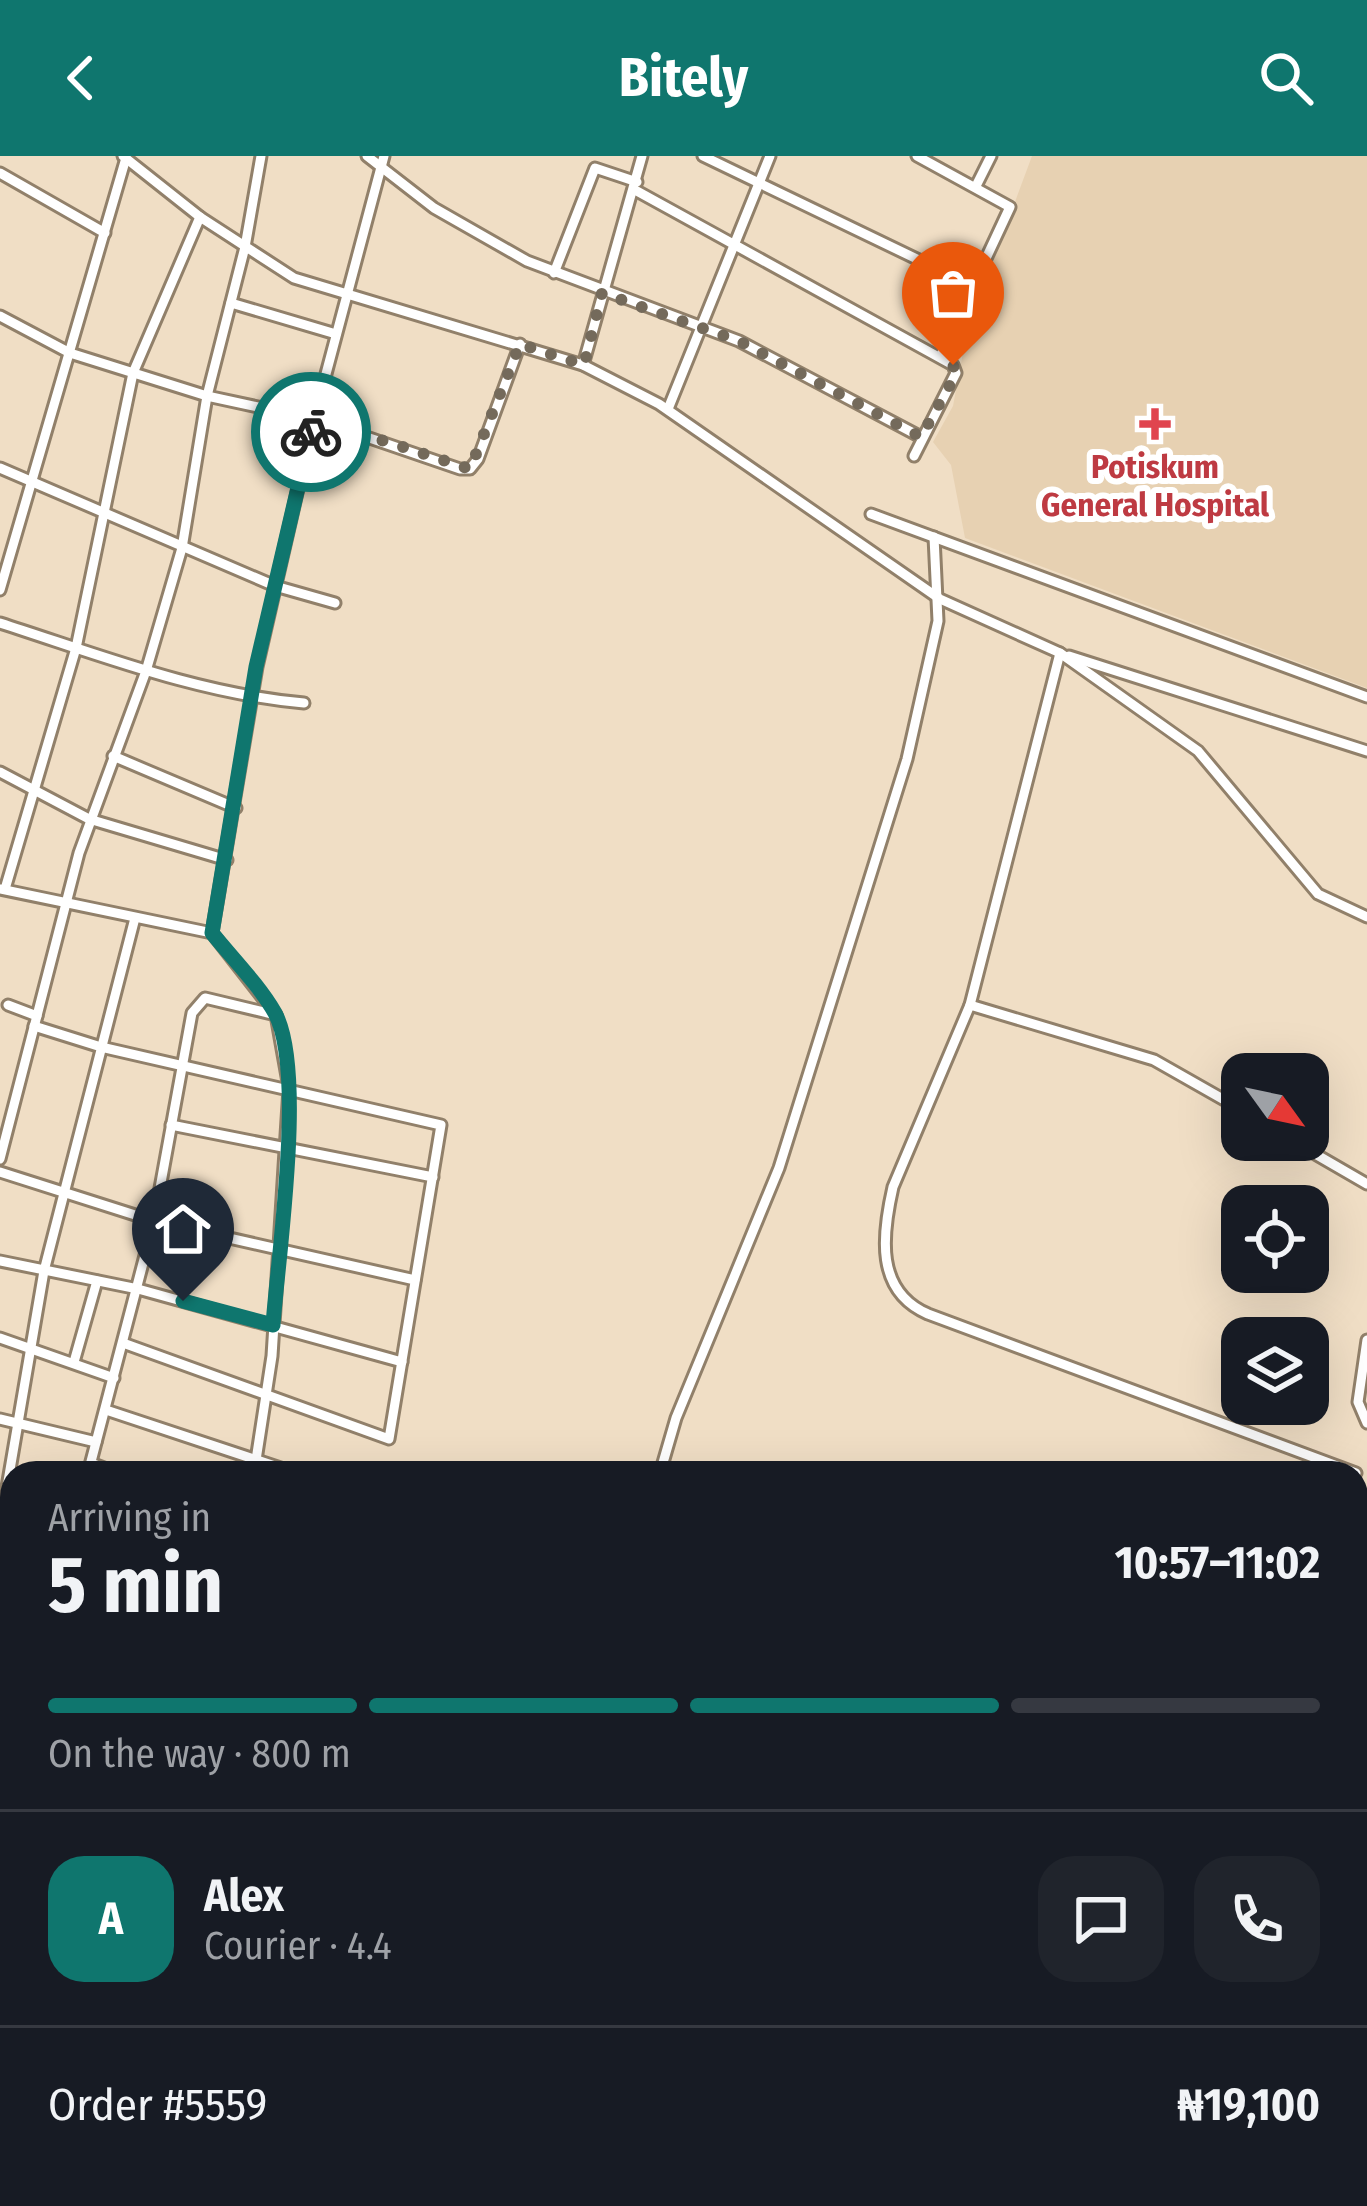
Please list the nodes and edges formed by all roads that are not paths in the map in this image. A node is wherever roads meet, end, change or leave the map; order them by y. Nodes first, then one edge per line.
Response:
1 (261, 156) edge
2 (368, 156) edge
3 (642, 156) edge
4 (703, 156) edge
5 (770, 156) edge
6 (916, 156) edge
7 (991, 156) edge
8 (125, 157) edge
9 (382, 160) edge
10 (0, 173) edge
11 (761, 181) junction
12 (636, 186) junction
13 (976, 186) junction
14 (200, 217) junction
15 (105, 233) junction
16 (737, 244) junction
17 (245, 248) junction
18 (554, 272) junction
19 (975, 287) junction
20 (346, 293) junction
21 (602, 293) junction
22 (231, 303) junction
23 (0, 316) edge
24 (701, 325) junction
25 (336, 334) junction
26 (520, 344) junction
27 (70, 353) junction
28 (940, 357) junction
29 (584, 365) junction
30 (133, 373) junction
31 (207, 397) junction
32 (668, 410) junction
33 (314, 418) junction
34 (921, 437) junction
35 (914, 456) dead end
36 (0, 468) edge
37 (31, 485) junction
38 (871, 514) dead end
39 (102, 515) junction
40 (934, 537) junction
41 (182, 548) junction
42 (275, 586) junction
43 (0, 590) edge
44 (940, 598) junction
45 (335, 603) dead end
46 (0, 622) edge
47 (76, 648) junction
48 (1060, 653) junction
49 (146, 670) junction
50 (1367, 697) edge
51 (252, 698) junction
52 (304, 703) dead end
53 (1367, 751) edge
54 (113, 756) junction
55 (0, 772) edge
56 (34, 790) junction
57 (236, 808) junction
58 (89, 819) junction
59 (227, 860) junction
60 (3, 889) edge
61 (70, 905) junction
62 (1367, 916) edge
63 (135, 919) junction
64 (212, 933) junction
65 (8, 1005) dead end
66 (970, 1005) junction
67 (276, 1015) junction
68 (35, 1021) junction
69 (100, 1047) junction
70 (182, 1067) junction
71 (289, 1088) junction
72 (1221, 1098) edge
73 (4, 1122) edge
74 (171, 1125) junction
75 (285, 1151) junction
76 (0, 1159) edge
77 (1328, 1161) edge
78 (0, 1172) edge
79 (434, 1177) junction
80 (1367, 1184) edge
81 (63, 1189) junction
82 (154, 1221) junction
83 (279, 1248) junction
84 (0, 1262) edge
85 (44, 1271) junction
86 (415, 1280) junction
87 (97, 1281) junction
88 (138, 1289) junction
89 (273, 1325) junction
90 (0, 1338) edge
91 (1367, 1340) edge
92 (123, 1343) junction
93 (31, 1345) junction
94 (402, 1361) junction
95 (74, 1362) junction
96 (114, 1378) junction
97 (267, 1393) junction
98 (106, 1410) junction
99 (0, 1419) edge
100 (16, 1422) junction
101 (1367, 1423) edge
102 (97, 1442) junction
103 (256, 1460) junction
104 (11, 1461) edge
105 (91, 1461) edge
106 (259, 1461) edge
107 (664, 1461) edge
108 (1324, 1461) edge

1 - 17 street
2 - 9 street
3 - 12 street
4 - 11 street
5 - 11 street
6 - 13 street
7 - 13 street
8 - 14 street
8 - 15 street
9 - 18 street
9 - 20 street
10 - 15 street
11 - 16 street
11 - 19 street
12 - 16 street
12 - 18 street
12 - 21 street
13 - 19 street
14 - 17 street
14 - 30 street
15 - 27 street
16 - 24 street
16 - 28 street
17 - 20 street
17 - 22 street
18 - 21 street
19 - 28 street
20 - 25 street
20 - 26 street
21 - 24 street
21 - 29 street
22 - 25 street
22 - 31 street
23 - 27 street
24 - 32 street
24 - 34 street
25 - 33 street
26 - 29 street
26 - 33 street
27 - 30 street
27 - 37 street
28 - 34 street
29 - 32 street
30 - 31 street
30 - 39 street
31 - 33 street
31 - 41 street
32 - 44 street
33 - 42 street
34 - 35 street
36 - 37 street
37 - 39 street
37 - 43 street
38 - 40 street
39 - 41 street
39 - 47 street
40 - 44 street
40 - 50 street
41 - 42 street
41 - 49 street
42 - 45 street
42 - 51 street
44 - 48 street
44 - 107 street
46 - 47 street
47 - 49 street
47 - 56 street
48 - 53 street
48 - 62 street
48 - 66 street
49 - 51 street
49 - 54 street
51 - 52 street
51 - 57 street
54 - 57 street
54 - 58 street
55 - 56 street
56 - 58 street
56 - 60 street
57 - 59 street
58 - 59 street
58 - 61 street
59 - 64 street
60 - 61 street
61 - 63 street
61 - 68 street
63 - 64 street
63 - 69 street
64 - 67 street
65 - 68 street
66 - 72 street
66 - 108 street
67 - 70 street
67 - 71 street
68 - 69 street
68 - 73 street
69 - 70 street
69 - 81 street
70 - 71 street
70 - 74 street
71 - 75 street
71 - 79 street
73 - 76 street
74 - 75 street
74 - 82 street
75 - 79 street
75 - 83 street
77 - 80 street
78 - 81 street
79 - 86 street
81 - 82 street
81 - 85 street
82 - 83 street
82 - 88 street
83 - 86 street
83 - 89 street
84 - 85 street
85 - 87 street
85 - 93 street
86 - 94 street
87 - 88 street
87 - 95 street
88 - 89 street
88 - 92 street
89 - 94 street
89 - 97 street
90 - 93 street
91 - 101 street
92 - 96 street
92 - 97 street
93 - 95 street
93 - 100 street
94 - 97 street
95 - 96 street
96 - 98 street
97 - 103 street
98 - 102 street
98 - 103 street
99 - 100 street
100 - 102 street
100 - 104 street
102 - 105 street
103 - 106 street

